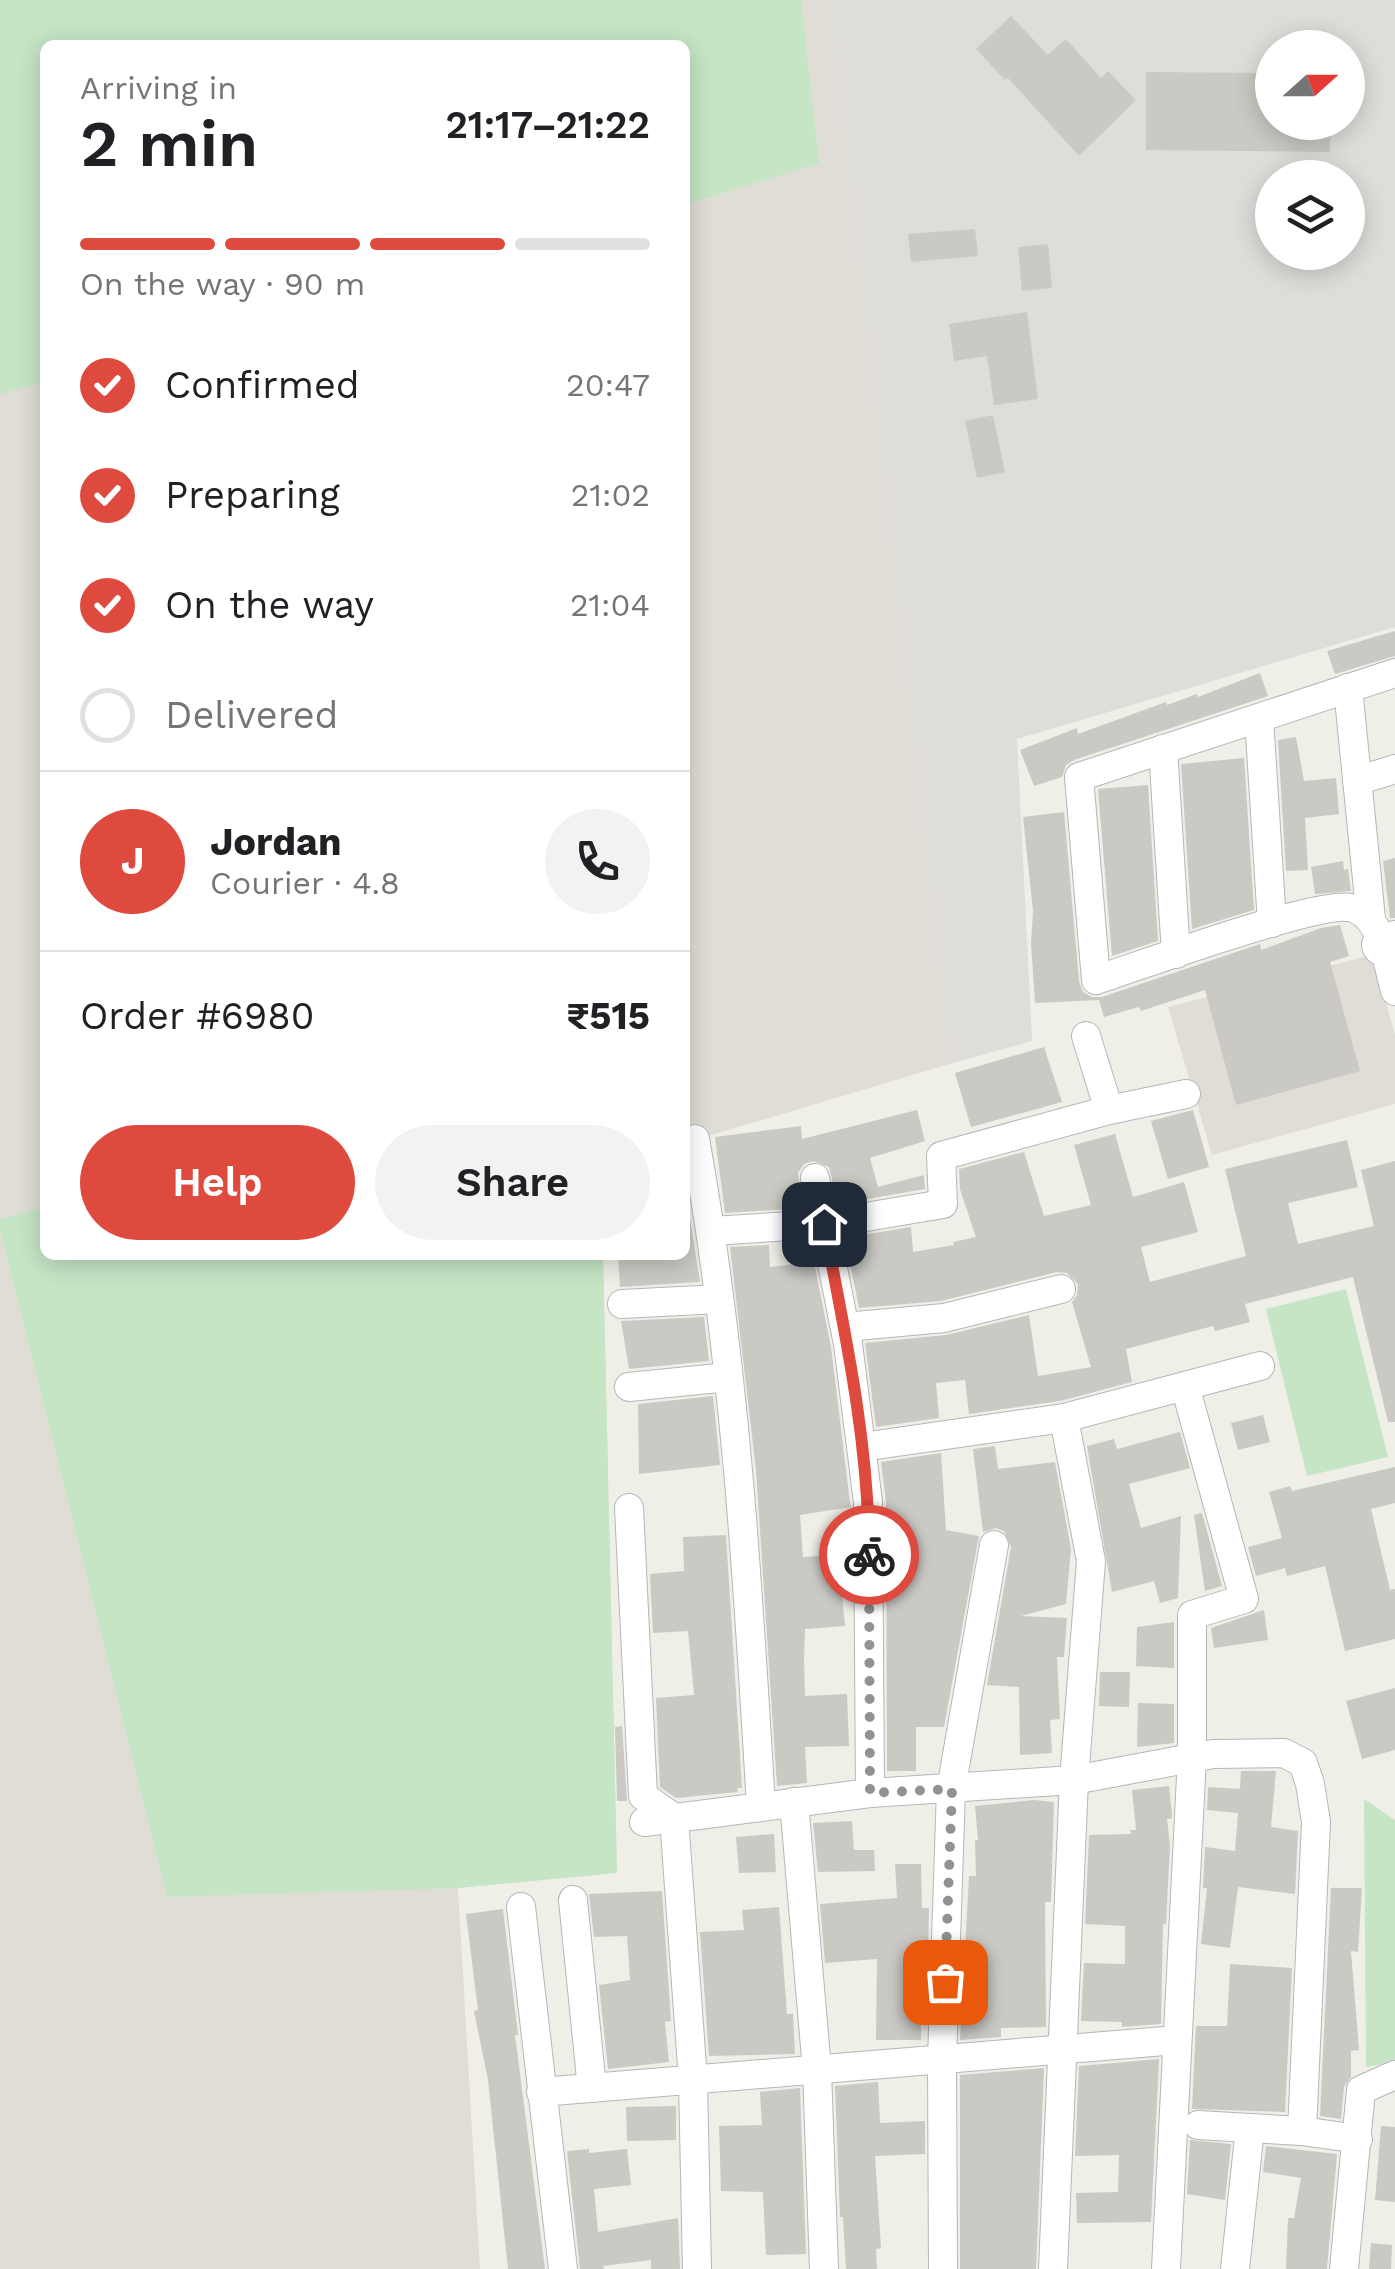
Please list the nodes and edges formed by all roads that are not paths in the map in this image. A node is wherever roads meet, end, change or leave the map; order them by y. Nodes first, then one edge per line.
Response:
1 (1395, 673) edge
2 (1348, 688) junction
3 (1259, 718) junction
4 (1163, 749) junction
5 (1395, 769) edge
6 (1358, 781) junction
7 (1272, 923) junction
8 (1383, 935) edge
9 (1176, 954) junction
10 (1395, 990) edge
11 (1086, 1036) dead end
12 (1186, 1094) dead end
13 (1110, 1110) junction
14 (695, 1139) dead end
15 (815, 1178) dead end
16 (702, 1221) edge
17 (824, 1224) junction
18 (1061, 1290) dead end
19 (719, 1298) junction
20 (622, 1304) dead end
21 (845, 1327) junction
22 (1260, 1366) dead end
23 (728, 1377) junction
24 (1185, 1386) junction
25 (629, 1387) dead end
26 (1064, 1418) junction
27 (862, 1447) junction
28 (628, 1508) dead end
29 (994, 1545) dead end
30 (1192, 1757) junction
31 (1074, 1780) junction
32 (952, 1789) junction
33 (870, 1793) junction
34 (794, 1802) junction
35 (761, 1807) junction
36 (674, 1818) junction
37 (644, 1822) dead end
38 (573, 1900) dead end
39 (521, 1907) dead end
40 (1177, 2040) junction
41 (1061, 2050) junction
42 (942, 2060) junction
43 (816, 2070) junction
44 (1395, 2076) edge
45 (693, 2080) junction
46 (592, 2088) junction
47 (541, 2092) junction
48 (1198, 2125) dead end
49 (1250, 2128) junction
50 (1302, 2131) junction
51 (1358, 2139) junction
52 (563, 2269) edge
53 (697, 2269) edge
54 (824, 2269) edge
55 (943, 2269) edge
56 (1053, 2269) edge
57 (1166, 2269) edge
58 (1235, 2269) edge
59 (1344, 2269) edge

1 - 2 street
2 - 3 street
2 - 6 street
3 - 4 street
3 - 7 street
4 - 9 street
4 - 9 street
5 - 6 street
6 - 8 street
7 - 8 street
7 - 9 street
8 - 10 street
11 - 13 street
12 - 13 street
13 - 17 street
14 - 16 street
15 - 17 street
16 - 17 street
16 - 19 street
17 - 21 street
18 - 21 street
19 - 20 street
19 - 23 street
21 - 27 street
22 - 24 street
23 - 25 street
23 - 35 street
24 - 26 street
24 - 30 street
26 - 27 street
26 - 31 street
27 - 33 street
28 - 36 street
29 - 32 street
30 - 31 street
30 - 40 street
30 - 50 street
31 - 32 street
31 - 41 street
32 - 33 street
32 - 42 street
33 - 34 street
34 - 35 street
34 - 43 street
35 - 36 street
36 - 37 street
36 - 45 street
38 - 46 street
39 - 47 street
40 - 41 street
40 - 57 street
41 - 42 street
41 - 56 street
42 - 43 street
42 - 55 street
43 - 45 street
43 - 54 street
44 - 51 street
45 - 46 street
45 - 53 street
46 - 47 street
47 - 52 street
48 - 49 street
49 - 50 street
49 - 58 street
50 - 51 street
51 - 59 street

